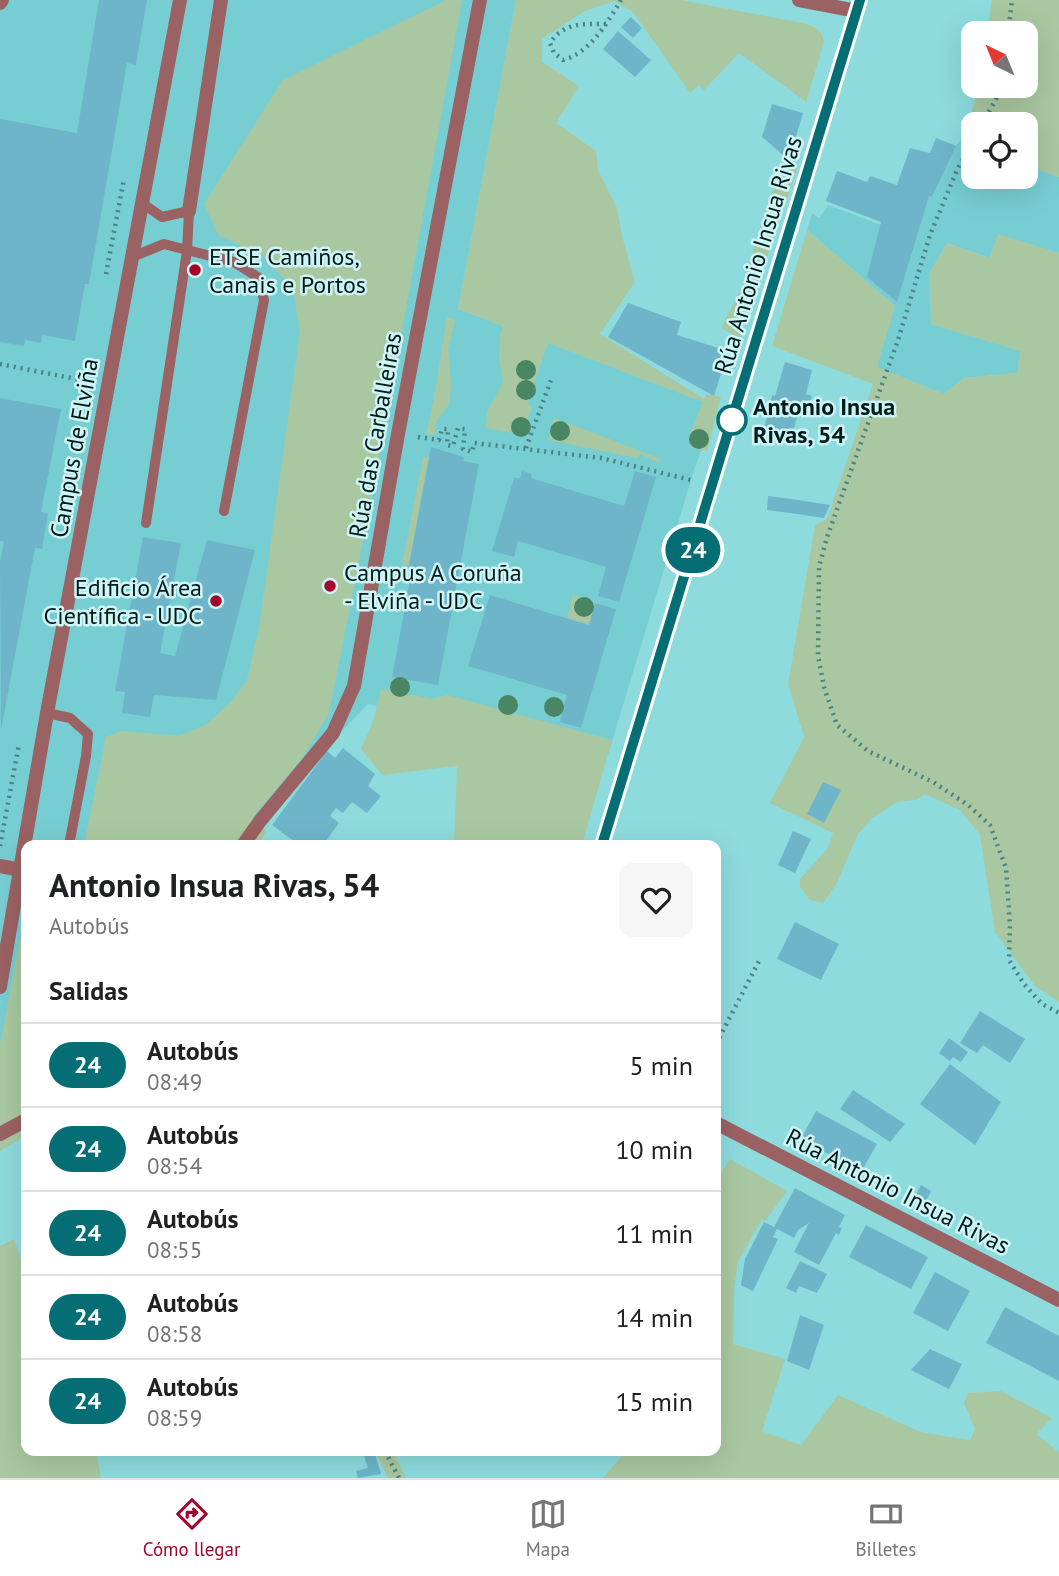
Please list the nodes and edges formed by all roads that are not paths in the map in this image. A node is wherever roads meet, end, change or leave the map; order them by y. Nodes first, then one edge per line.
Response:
1 (180, 0) edge
2 (221, 0) edge
3 (480, 0) edge
4 (799, 0) edge
5 (859, 5) edge
6 (142, 203) junction
7 (189, 211) junction
8 (187, 251) junction
9 (132, 257) junction
10 (224, 511) dead end
11 (146, 523) dead end
12 (47, 713) junction
13 (26, 840) edge
14 (70, 840) edge
15 (247, 840) edge
16 (604, 840) edge
17 (0, 866) edge
18 (21, 870) joint
19 (21, 902) edge
20 (0, 987) edge
21 (21, 1123) edge
22 (721, 1126) edge
23 (0, 1134) edge
24 (1059, 1300) edge

1 - 6 street, Campus de Elviña
2 - 7 street
3 - 15 street, Rúa das Carballeiras
4 - 5 street
5 - 16 street, Rúa Antonio Insua Rivas
6 - 7 lane
6 - 9 street, Campus de Elviña
7 - 8 lane
8 - 9 lane
8 - 10 lane
8 - 11 lane
9 - 12 street, Campus de Elviña
12 - 13 street, Campus de Elviña
12 - 14 lane
17 - 18 street
18 - 19 street, Campus de Elviña
19 - 20 street, Campus de Elviña
21 - 23 street
22 - 24 street, Rúa Antonio Insua Rivas

